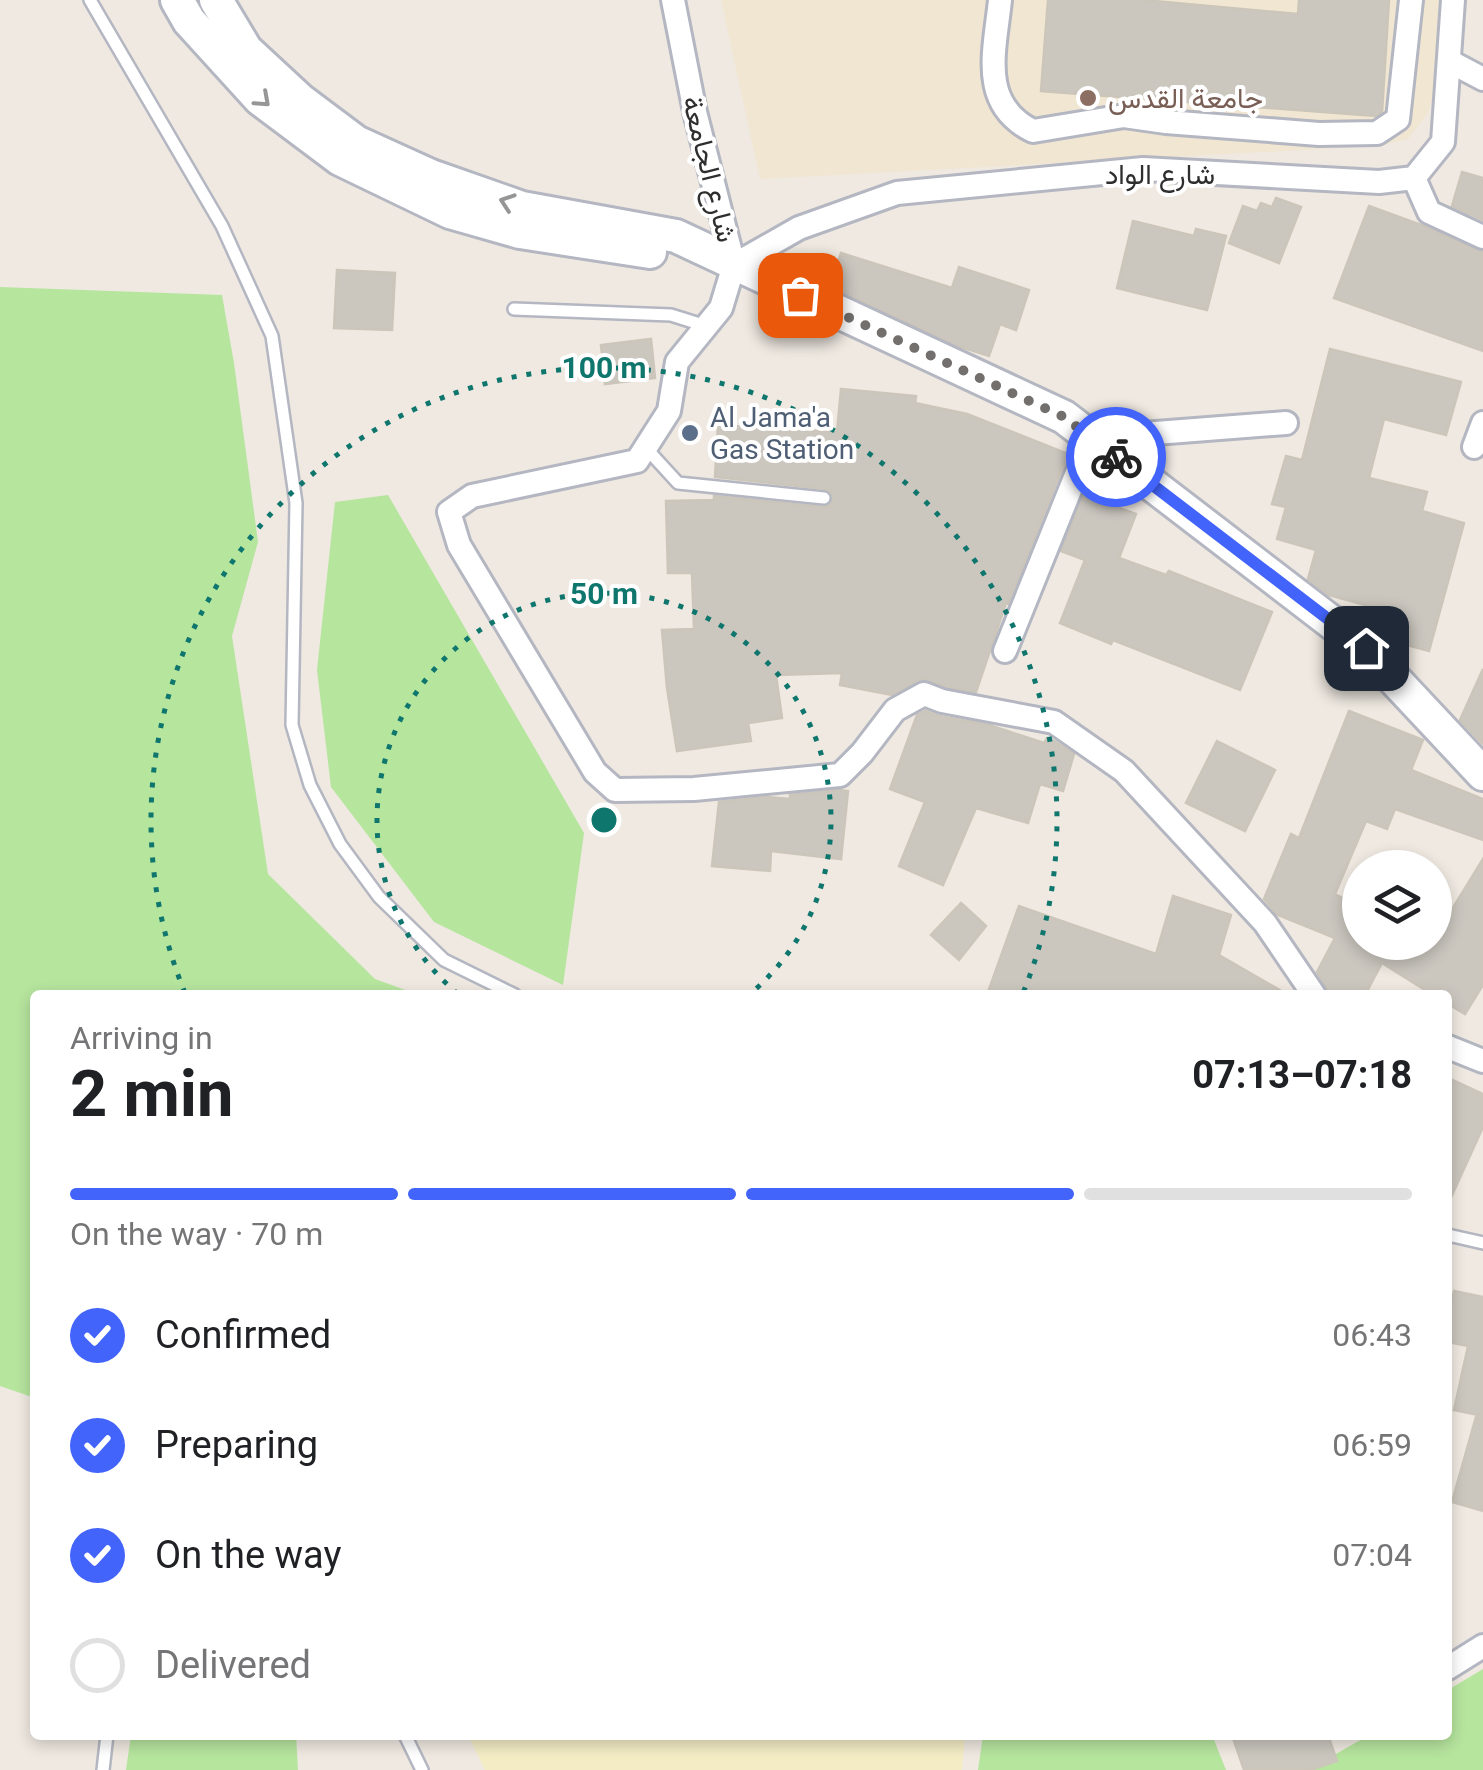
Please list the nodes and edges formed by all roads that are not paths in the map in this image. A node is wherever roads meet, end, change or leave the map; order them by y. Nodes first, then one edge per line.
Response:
1 (90, 0) edge
2 (177, 0) edge
3 (216, 0) edge
4 (673, 0) edge
5 (1000, 0) edge
6 (1411, 0) edge
7 (1454, 0) edge
8 (1449, 61) junction
9 (1483, 78) edge
10 (1414, 178) junction
11 (1483, 238) edge
12 (734, 265) junction
13 (514, 310) dead end
14 (706, 326) junction
15 (1286, 423) dead end
16 (1483, 423) edge
17 (1091, 438) junction
18 (646, 447) junction
19 (1474, 447) dead end
20 (824, 498) dead end
21 (1004, 651) dead end
22 (1483, 774) edge
23 (506, 990) edge
24 (1311, 990) edge
25 (1452, 1049) edge
26 (1483, 1061) edge
27 (1452, 1237) edge
28 (1483, 1242) edge
29 (1483, 1646) edge
30 (1452, 1665) edge
31 (106, 1740) edge
32 (407, 1740) edge
33 (104, 1770) edge
34 (422, 1770) edge

1 - 23 lane
2 -> 12 main road
12 -> 3 main road
4 - 12 street, شارع الجامعة
5 - 6 street
7 - 8 street
8 - 9 street
8 - 10 street
10 - 11 street
10 - 12 street, شارع الواد
12 - 14 street
12 - 17 main road, شارع الجامعة
13 - 14 lane
14 - 18 street
15 - 17 street
16 - 19 street
17 - 21 street
17 - 22 main road, شارع الجامعة
18 - 20 lane
18 - 24 street
25 - 26 street
27 - 28 lane
29 - 30 street
31 - 33 lane
32 - 34 lane

